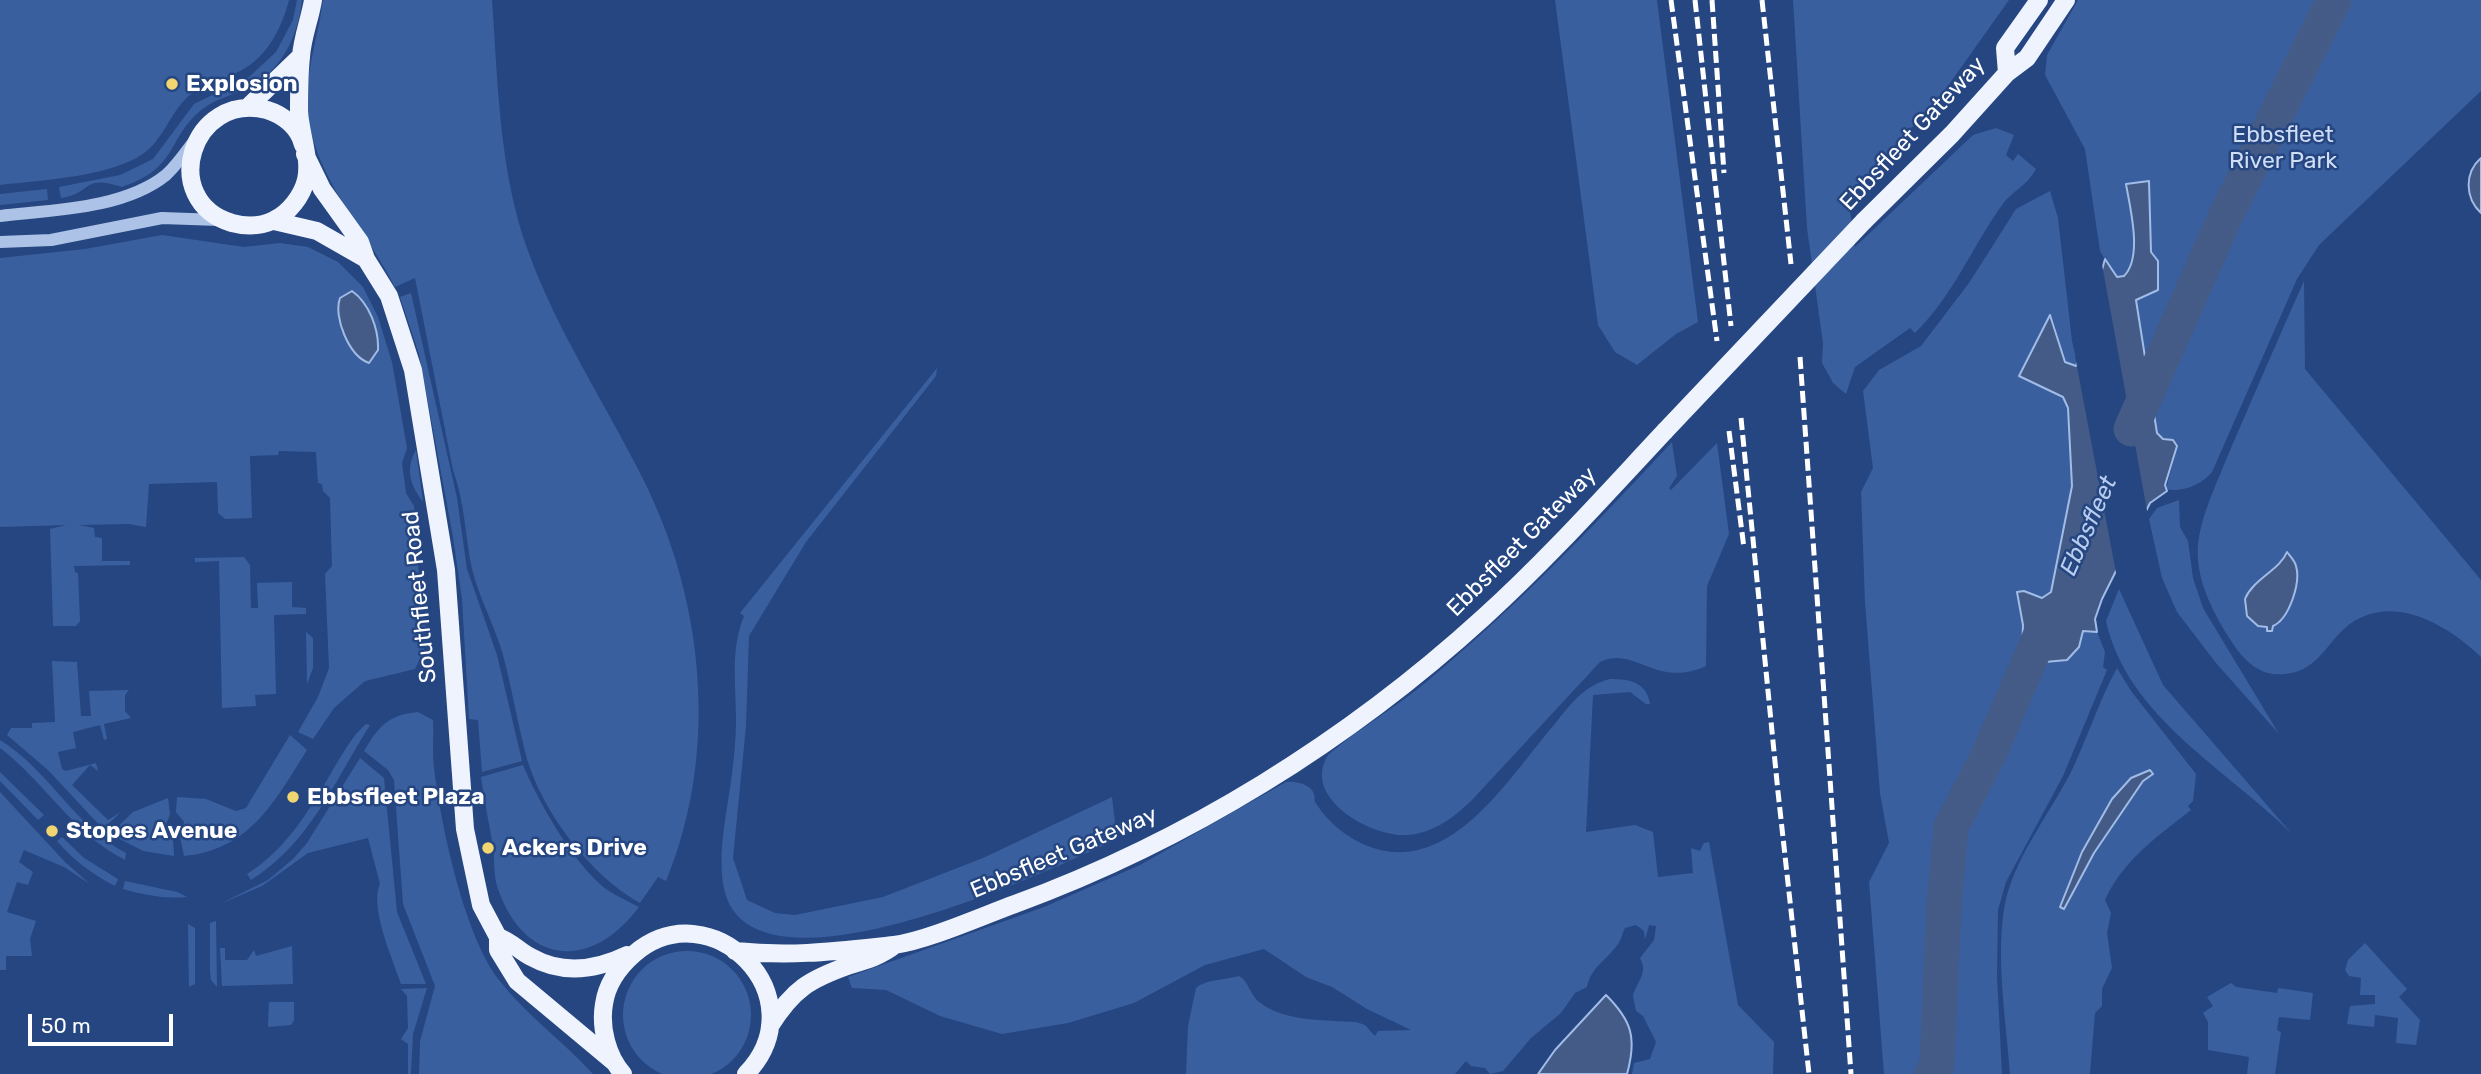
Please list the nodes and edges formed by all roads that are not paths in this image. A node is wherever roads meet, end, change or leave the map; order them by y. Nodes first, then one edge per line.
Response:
1 (313, 0) edge
2 (2039, 0) edge
3 (2066, 0) edge
4 (300, 55) junction
5 (2007, 73) junction
6 (248, 107) junction
7 (201, 132) junction
8 (304, 150) junction
9 (0, 216) edge
10 (274, 220) junction
11 (227, 221) junction
12 (0, 243) edge
13 (366, 258) junction
14 (498, 937) junction
15 (895, 945) junction
16 (640, 949) junction
17 (735, 950) junction
18 (771, 1026) junction
19 (619, 1068) edge
20 (747, 1073) edge

1 - 4 main road
2 - 5 main road, Ebbsfleet Gateway
3 - 5 main road
4 - 6 main road
4 - 8 main road
5 - 15 main road, Ebbsfleet Gateway, bridge
6 - 7 main road
6 - 8 main road
7 - 9 street
7 - 11 main road
8 - 10 main road
8 - 13 main road, Southfleet Road
10 - 11 main road
10 - 13 main road, Southfleet Road
11 - 12 street
13 - 14 main road, Southfleet Road
14 - 16 main road
14 - 19 main road, Southfleet Road
15 - 17 main road, Ebbsfleet Gateway
15 - 18 main road, Ebbsfleet Gateway
16 - 17 main road
16 - 19 main road
17 - 18 main road
18 - 20 main road, Ebbsfleet Gateway

